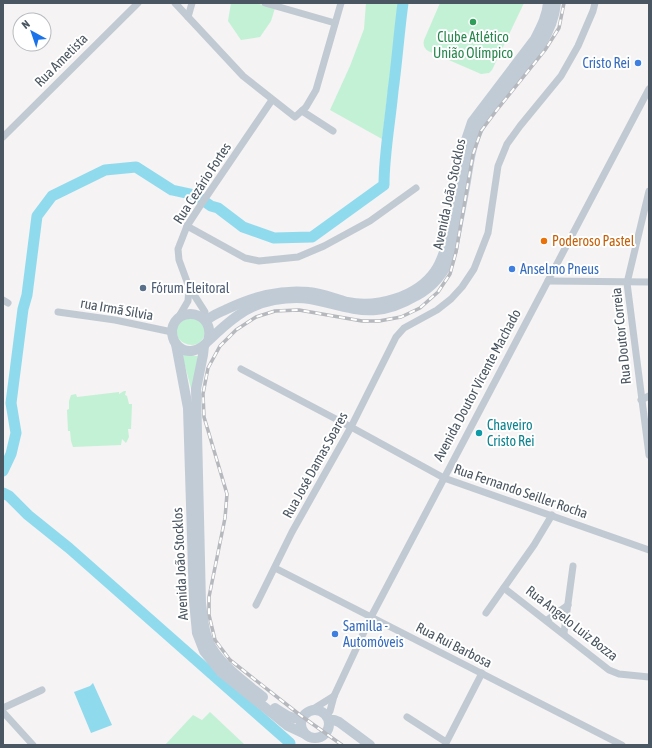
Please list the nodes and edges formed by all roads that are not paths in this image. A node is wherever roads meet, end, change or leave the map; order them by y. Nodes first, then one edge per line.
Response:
1 (138, 3) edge
2 (174, 3) edge
3 (192, 3) edge
4 (265, 3) edge
5 (341, 3) edge
6 (548, 3) edge
7 (556, 3) edge
8 (595, 3) edge
9 (188, 17) junction
10 (335, 23) junction
11 (649, 88) edge
12 (272, 100) junction
13 (302, 111) junction
14 (333, 131) dead end
15 (3, 137) edge
16 (416, 188) dead end
17 (649, 191) edge
18 (187, 226) junction
19 (548, 281) junction
20 (649, 282) edge
21 (627, 283) junction
22 (188, 287) junction
23 (58, 312) dead end
24 (205, 320) junction
25 (175, 322) junction
26 (172, 332) junction
27 (206, 343) junction
28 (176, 344) junction
29 (241, 369) dead end
30 (649, 396) edge
31 (641, 400) junction
32 (351, 426) junction
33 (649, 455) edge
34 (444, 478) junction
35 (552, 515) junction
36 (649, 550) edge
37 (574, 566) dead end
38 (275, 568) junction
39 (504, 588) junction
40 (256, 605) dead end
41 (568, 605) junction
42 (486, 613) dead end
43 (371, 617) junction
44 (547, 620) junction
45 (564, 633) junction
46 (482, 674) junction
47 (649, 677) edge
48 (42, 690) dead end
49 (334, 696) junction
50 (3, 708) edge
51 (310, 711) junction
52 (3, 712) edge
53 (408, 717) dead end
54 (328, 718) junction
55 (302, 719) junction
56 (347, 729) junction
57 (324, 735) junction
58 (305, 738) edge
59 (446, 743) edge
60 (33, 745) edge
61 (314, 745) edge
62 (370, 745) edge
63 (622, 745) edge

1 - 15 street, Rua Ametista
2 - 9 street
3 - 9 street
4 - 10 street
5 - 10 street
6 - 24 main road, Avenida João Stocklos
7 - 27 main road, Avenida João Stocklos
8 - 32 street, Rua José Damas Soares
9 - 12 street
10 - 13 street
11 - 19 street, Avenida Doutor Vicente Machado
12 - 13 street
12 - 18 street, Rua Cezário Fortes
13 - 14 street
16 - 18 street
17 - 21 street, Rua Doutor Correia
18 - 22 street, Rua Cezário Fortes
19 - 21 street
19 - 34 street, Avenida Doutor Vicente Machado
20 - 21 street
21 - 31 street, Rua Doutor Correia
22 - 24 street, Rua Cezário Fortes
22 - 25 street, Rua Cezário Fortes
23 - 26 street, rua Irmã Silvia
24 - 25 main road
24 - 27 main road, Avenida João Stocklos
25 - 26 main road
26 - 28 main road, Avenida João Stocklos
27 - 28 main road
27 - 55 main road, Avenida João Stocklos
28 - 58 main road, Avenida João Stocklos
29 - 32 street, Rua Fernando Seiller Rocha
30 - 31 street
31 - 33 street, Rua Doutor Correia
32 - 34 street, Rua Fernando Seiller Rocha
32 - 38 street, Rua José Damas Soares
34 - 35 street, Rua Fernando Seiller Rocha
34 - 43 street, Avenida Doutor Vicente Machado
35 - 36 street, Rua Fernando Seiller Rocha
35 - 39 street
37 - 41 street
38 - 40 street, Rua José Damas Soares
38 - 43 street, Rua Rui Barbosa
39 - 42 street
39 - 44 street, Rua Angelo Luiz Bozza
41 - 44 street
41 - 45 street
43 - 46 street, Rua Rui Barbosa
43 - 49 street, Avenida Doutor Vicente Machado
44 - 45 street, Rua Angelo Luiz Bozza
45 - 47 street, Rua Angelo Luiz Bozza
46 - 59 street
46 - 63 street, Rua Rui Barbosa
48 - 50 street
49 - 51 street
49 - 54 street, Avenida Doutor Vicente Machado
51 - 54 main road
51 - 55 main road
52 - 60 street
53 - 59 street
54 - 56 main road
54 - 57 main road
55 - 58 main road
56 - 57 main road
56 - 62 main road
57 - 58 main road
57 - 61 main road

